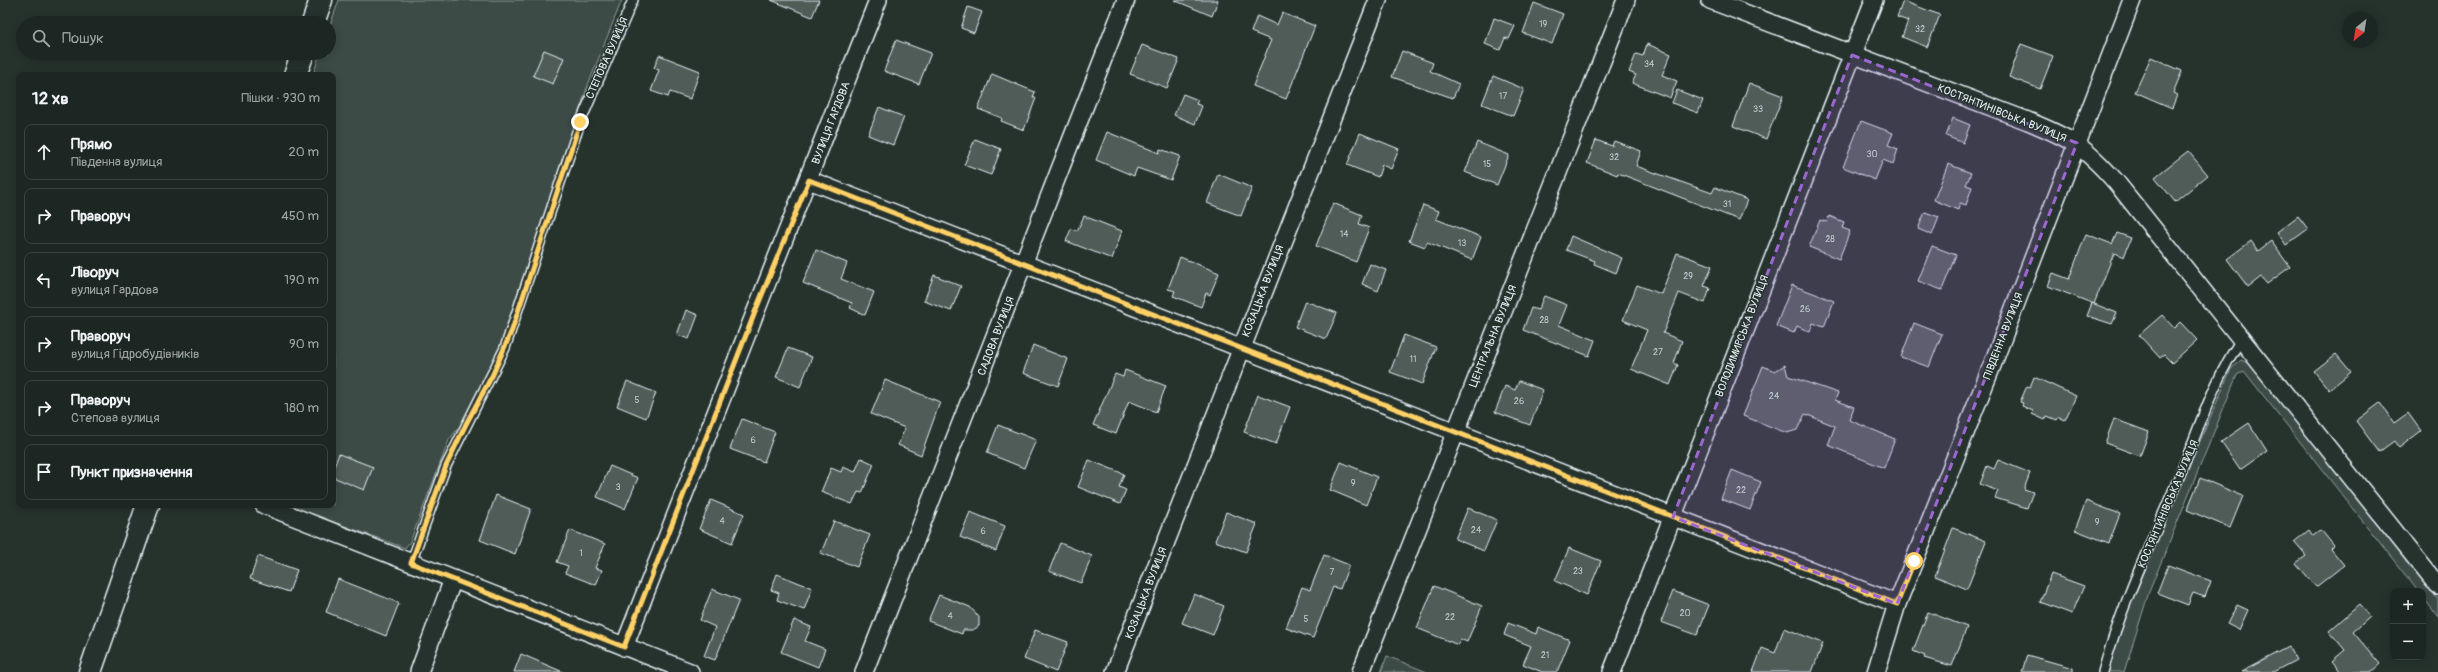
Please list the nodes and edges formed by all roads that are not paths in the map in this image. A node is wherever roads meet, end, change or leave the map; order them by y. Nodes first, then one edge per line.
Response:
1 (321, 0) edge
2 (632, 0) edge
3 (878, 0) edge
4 (1126, 0) edge
5 (1378, 0) edge
6 (1626, 0) edge
7 (1710, 0) edge
8 (1874, 0) edge
9 (2132, 0) edge
10 (315, 16) edge
11 (1852, 55) junction
12 (301, 60) edge
13 (297, 72) edge
14 (2077, 143) junction
15 (809, 180) junction
16 (1024, 263) junction
17 (2241, 340) junction
18 (1241, 348) junction
19 (1454, 431) junction
20 (147, 508) edge
21 (272, 508) edge
22 (1673, 517) junction
23 (411, 563) junction
24 (453, 579) junction
25 (2438, 586) edge
26 (1897, 604) junction
27 (624, 647) junction
28 (90, 672) edge
29 (418, 672) edge
30 (690, 672) edge
31 (864, 672) edge
32 (1115, 672) edge
33 (1362, 672) edge
34 (1612, 672) edge
35 (1876, 672) edge
36 (2103, 672) edge

1 - 10 main road
2 - 23 lane, СТЕПОВА ВУЛИЦЯ
3 - 15 street, ВУЛИЦЯ ГАРДОВА
4 - 16 street, САДОВА ВУЛИЦЯ
5 - 18 street, КОЗАЦЬКА ВУЛИЦЯ
6 - 19 street, ЦЕНТРАЛЬНА ВУЛИЦЯ
7 - 11 street, КОСТЯНТИНІВСЬКА ВУЛИЦЯ
8 - 11 street, ВОЛОДИМИРСЬКА ВУЛИЦЯ
9 - 14 street, ПІВДЕННА ВУЛИЦЯ
11 - 14 street, КОСТЯНТИНІВСЬКА ВУЛИЦЯ
11 - 22 street, ВОЛОДИМИРСЬКА ВУЛИЦЯ
12 - 13 main road
14 - 17 street, КОСТЯНТИНІВСЬКА ВУЛИЦЯ
14 - 26 street, ПІВДЕННА ВУЛИЦЯ
15 - 16 street
15 - 27 street, ВУЛИЦЯ ГАРДОВА
16 - 18 street
16 - 31 street, САДОВА ВУЛИЦЯ
17 - 25 street, КОСТЯНТИНІВСЬКА ВУЛИЦЯ
17 - 36 lane, КОСТЯНТИНІВСЬКА ВУЛИЦЯ
18 - 19 street
18 - 32 street, КОЗАЦЬКА ВУЛИЦЯ
19 - 22 street
19 - 33 street, ЦЕНТРАЛЬНА ВУЛИЦЯ
20 - 28 main road
21 - 23 street
22 - 26 street
22 - 34 street, ВОЛОДИМИРСЬКА ВУЛИЦЯ
23 - 24 street
24 - 27 street
24 - 29 street
26 - 35 street, ПІВДЕННА ВУЛИЦЯ
27 - 30 street

